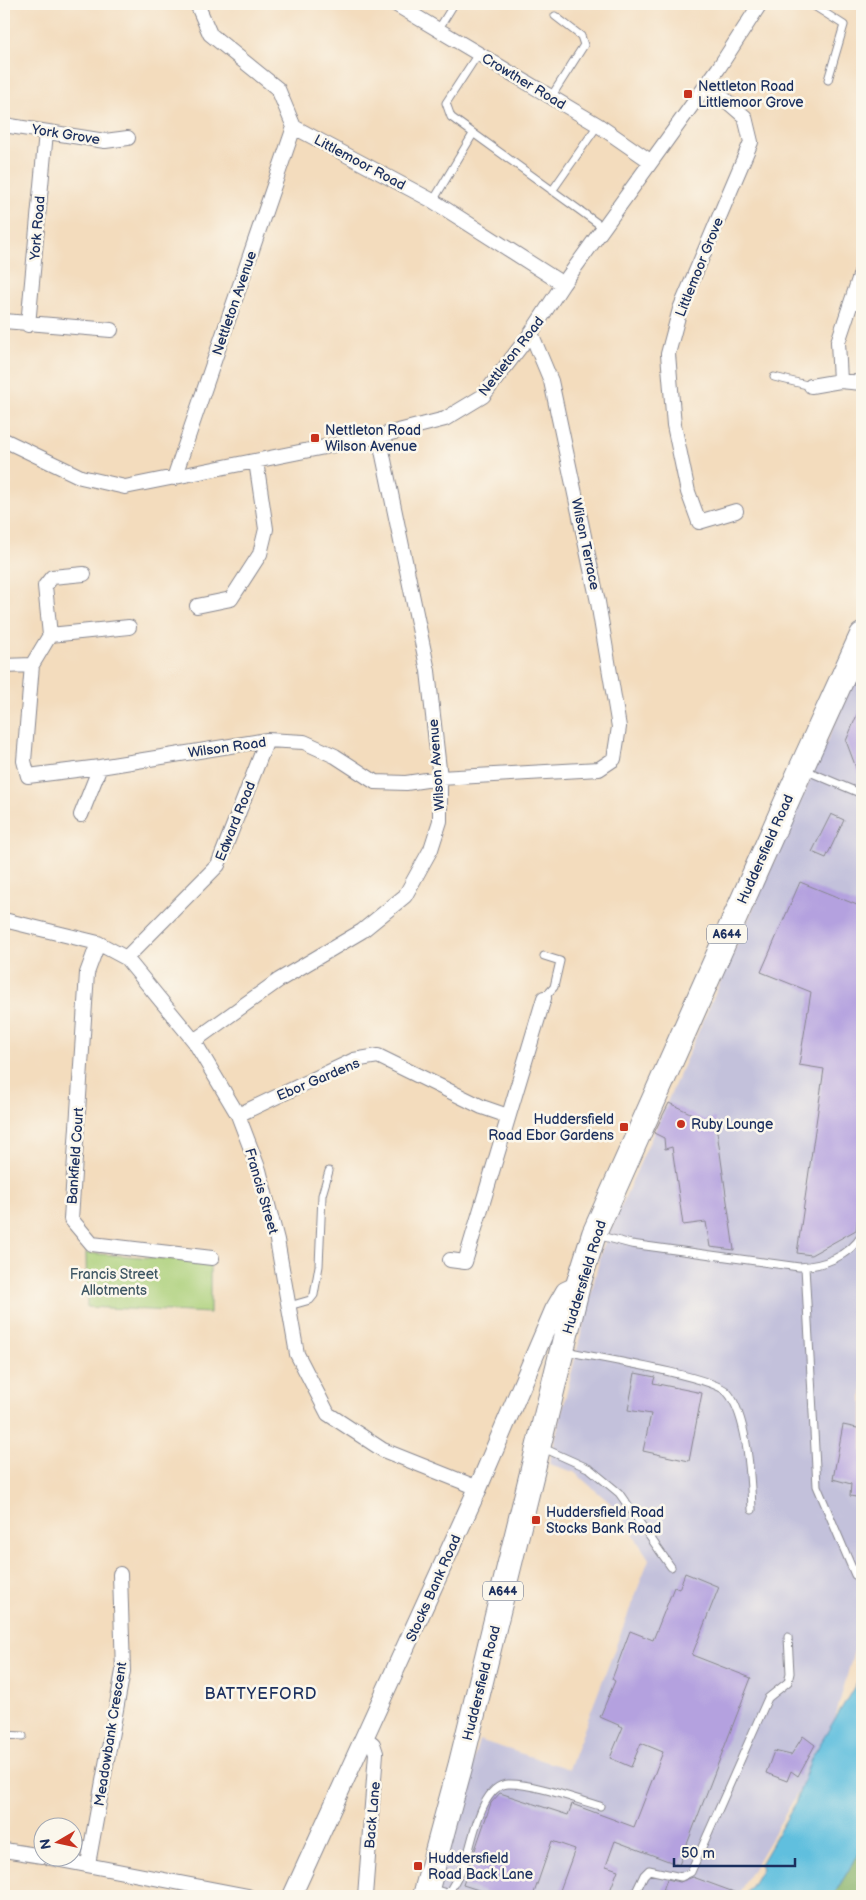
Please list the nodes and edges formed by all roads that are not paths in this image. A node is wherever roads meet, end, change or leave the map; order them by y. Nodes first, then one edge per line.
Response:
1 (197, 4) edge
2 (395, 4) edge
3 (454, 4) edge
4 (760, 4) edge
5 (811, 4) edge
6 (555, 16) dead end
7 (438, 30) junction
8 (478, 54) junction
9 (828, 80) dead end
10 (707, 84) junction
11 (550, 96) junction
12 (4, 124) edge
13 (598, 125) junction
14 (294, 127) junction
15 (46, 132) junction
16 (473, 134) junction
17 (128, 138) dead end
18 (650, 161) junction
19 (552, 192) junction
20 (433, 201) junction
21 (604, 228) junction
22 (862, 270) edge
23 (563, 284) junction
24 (857, 301) edge
25 (4, 321) edge
26 (28, 324) junction
27 (111, 330) dead end
28 (531, 334) junction
29 (774, 377) dead end
30 (840, 380) junction
31 (862, 383) edge
32 (811, 386) joint
33 (379, 436) junction
34 (4, 440) edge
35 (256, 461) junction
36 (174, 478) junction
37 (736, 511) dead end
38 (84, 574) dead end
39 (197, 606) dead end
40 (129, 627) dead end
41 (50, 635) junction
42 (862, 635) edge
43 (32, 665) junction
44 (4, 666) edge
45 (267, 740) junction
46 (614, 759) joint
47 (100, 767) junction
48 (800, 768) junction
49 (440, 778) junction
50 (862, 794) edge
51 (81, 815) dead end
52 (4, 920) edge
53 (98, 943) junction
54 (544, 956) dead end
55 (126, 958) junction
56 (544, 998) joint
57 (194, 1041) junction
58 (238, 1115) junction
59 (508, 1116) junction
60 (329, 1171) dead end
61 (594, 1234) junction
62 (862, 1235) edge
63 (212, 1258) dead end
64 (450, 1260) dead end
65 (805, 1267) junction
66 (578, 1285) junction
67 (288, 1306) junction
68 (562, 1351) junction
69 (539, 1446) junction
70 (478, 1488) junction
71 (752, 1510) dead end
72 (671, 1567) dead end
73 (120, 1574) dead end
74 (855, 1575) dead end
75 (788, 1637) dead end
76 (4, 1735) edge
77 (23, 1736) dead end
78 (365, 1738) junction
79 (600, 1806) dead end
80 (4, 1850) edge
81 (32, 1854) edge
82 (82, 1863) edge
83 (88, 1864) junction
84 (433, 1892) edge
85 (248, 1896) edge
86 (292, 1896) edge
87 (365, 1896) edge
88 (456, 1896) edge
89 (634, 1896) edge

1 - 14 street
2 - 7 street, Crowther Road
3 - 7 lane
4 - 10 street, Nettleton Road
5 - 9 lane
6 - 11 lane
7 - 8 street, Crowther Road
8 - 11 street, Crowther Road
8 - 16 lane
10 - 18 street, Nettleton Road
10 - 37 street, Littlemoor Grove
11 - 13 street, Crowther Road
12 - 15 street, York Grove
13 - 18 street, Crowther Road
13 - 19 lane
14 - 20 street, Littlemoor Road
14 - 36 street, Nettleton Avenue
15 - 17 street, York Grove
15 - 26 street, York Road
16 - 19 lane
16 - 20 lane
18 - 21 street, Nettleton Road
19 - 21 lane
20 - 23 street, Littlemoor Road
21 - 23 street, Nettleton Road
22 - 24 street
23 - 28 street, Nettleton Road
24 - 30 street
25 - 26 street
26 - 27 street
28 - 33 street, Nettleton Road
28 - 46 street, Wilson Terrace
29 - 32 lane
30 - 31 street
30 - 32 street
33 - 35 street, Nettleton Road
33 - 49 street, Wilson Avenue
34 - 36 street, Nettleton Road
35 - 36 street, Nettleton Road
35 - 39 street
38 - 41 street
40 - 41 street
41 - 43 street
42 - 48 highway, Huddersfield Road / A644
43 - 44 street
43 - 47 street, Wilson Road
45 - 47 street, Wilson Road
45 - 49 street, Wilson Road
45 - 55 street, Edward Road
46 - 49 street, Wilson Road
47 - 51 street
48 - 50 lane
48 - 61 highway, Huddersfield Road / A644
49 - 57 street, Wilson Avenue
52 - 53 street, Francis Street
53 - 55 street, Francis Street
53 - 63 street, Bankfield Court
54 - 56 lane
55 - 57 street, Francis Street
56 - 59 street
57 - 58 street, Francis Street
58 - 59 street, Ebor Gardens
58 - 67 street, Francis Street
59 - 64 street
60 - 67 lane
61 - 65 lane
61 - 66 highway, Huddersfield Road / A644
62 - 65 lane
65 - 74 lane
66 - 68 highway, Huddersfield Road / A644
66 - 70 street, Stocks Bank Road
67 - 70 street, Francis Street
68 - 69 highway, Huddersfield Road / A644
68 - 71 lane
69 - 72 lane
69 - 84 highway, Huddersfield Road / A644
70 - 78 street, Stocks Bank Road
73 - 83 street, Meadowbank Crescent
75 - 89 lane
76 - 77 lane
78 - 86 street, Stocks Bank Road
78 - 87 street, Back Lane
79 - 84 lane
80 - 81 street
82 - 83 street
83 - 85 street
84 - 88 lane

